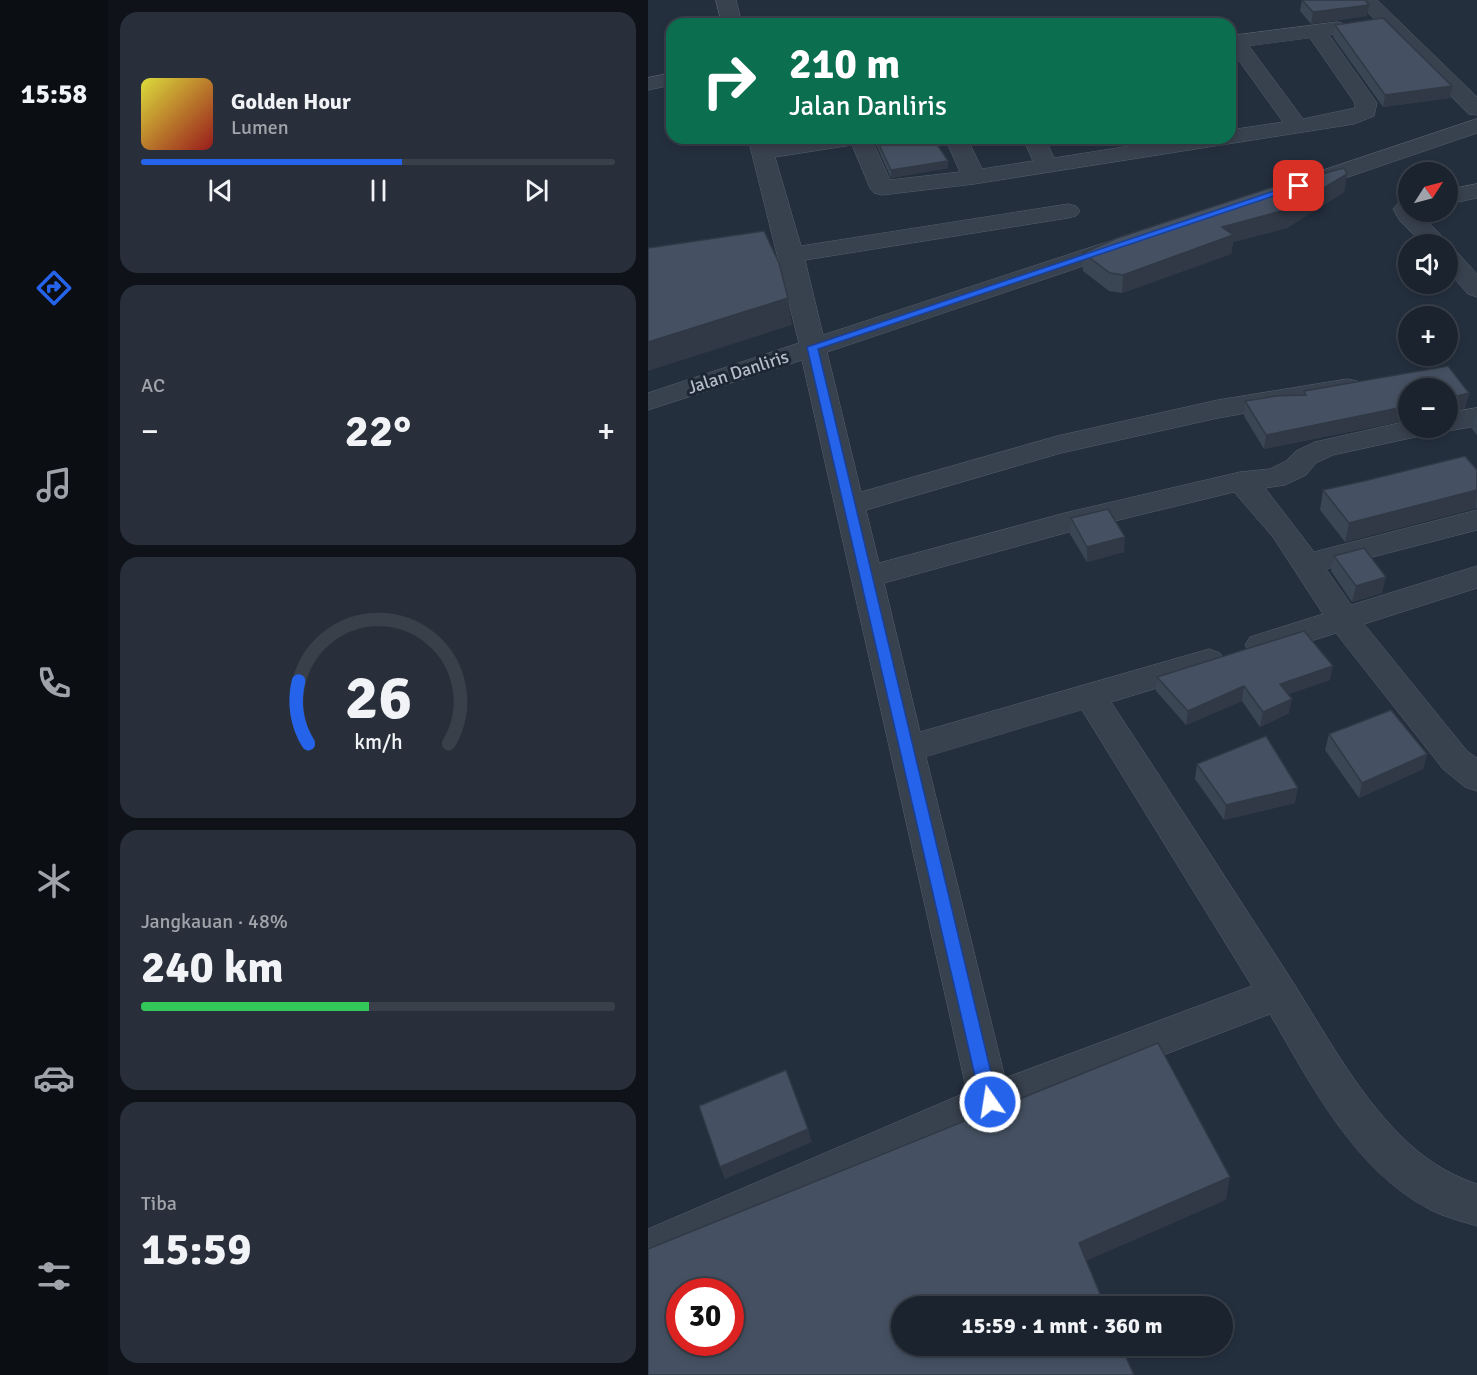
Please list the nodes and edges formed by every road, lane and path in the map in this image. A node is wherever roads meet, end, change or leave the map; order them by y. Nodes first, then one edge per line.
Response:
1 (726, 0) edge
2 (1366, 0) edge
3 (730, 18) edge
4 (1380, 23) edge
5 (1316, 31) junction
6 (1236, 41) edge
7 (1236, 47) edge
8 (666, 81) edge
9 (648, 84) edge
10 (1477, 109) edge
11 (1297, 126) junction
12 (1477, 126) edge
13 (1379, 134) junction
14 (1236, 136) edge
15 (861, 144) edge
16 (959, 144) edge
17 (1037, 144) edge
18 (1145, 144) edge
19 (760, 145) edge
20 (1120, 146) edge
21 (1046, 166) junction
22 (974, 177) junction
23 (1477, 191) edge
24 (1275, 194) edge
25 (1458, 195) edge
26 (1068, 211) dead end
27 (1414, 222) edge
28 (1426, 234) edge
29 (1151, 235) edge
30 (791, 255) junction
31 (1459, 259) edge
32 (1477, 289) edge
33 (813, 347) junction
34 (1370, 383) edge
35 (648, 402) edge
36 (1477, 417) edge
37 (1458, 420) edge
38 (1398, 432) edge
39 (1240, 481) junction
40 (850, 505) junction
41 (1477, 520) edge
42 (1308, 563) junction
43 (867, 577) junction
44 (1477, 577) edge
45 (1344, 620) junction
46 (1091, 697) junction
47 (908, 749) junction
48 (1477, 777) edge
49 (1278, 993) junction
50 (990, 1102) junction
51 (1477, 1205) edge
52 (648, 1251) edge

1 - 3 street
2 - 10 street
4 - 5 street
5 - 6 street
5 - 13 street
7 - 11 street
8 - 9 street
11 - 13 street
11 - 14 street
12 - 13 street
13 - 24 street
15 - 22 street
16 - 22 street
17 - 21 street
18 - 20 street
19 - 30 street
20 - 21 street
21 - 22 street
23 - 25 street
26 - 30 street
27 - 28 street
29 - 33 street, Jalan Danliris
30 - 33 street
31 - 32 street
33 - 35 street, Jalan Danliris
33 - 40 street
34 - 40 street
36 - 37 street
38 - 39 street
39 - 42 street
39 - 43 street
40 - 43 street
41 - 42 street
42 - 45 street
43 - 47 street
44 - 45 street
45 - 46 street
45 - 48 street
46 - 47 street
46 - 49 street
47 - 50 street
49 - 50 street
49 - 51 street
50 - 52 street

